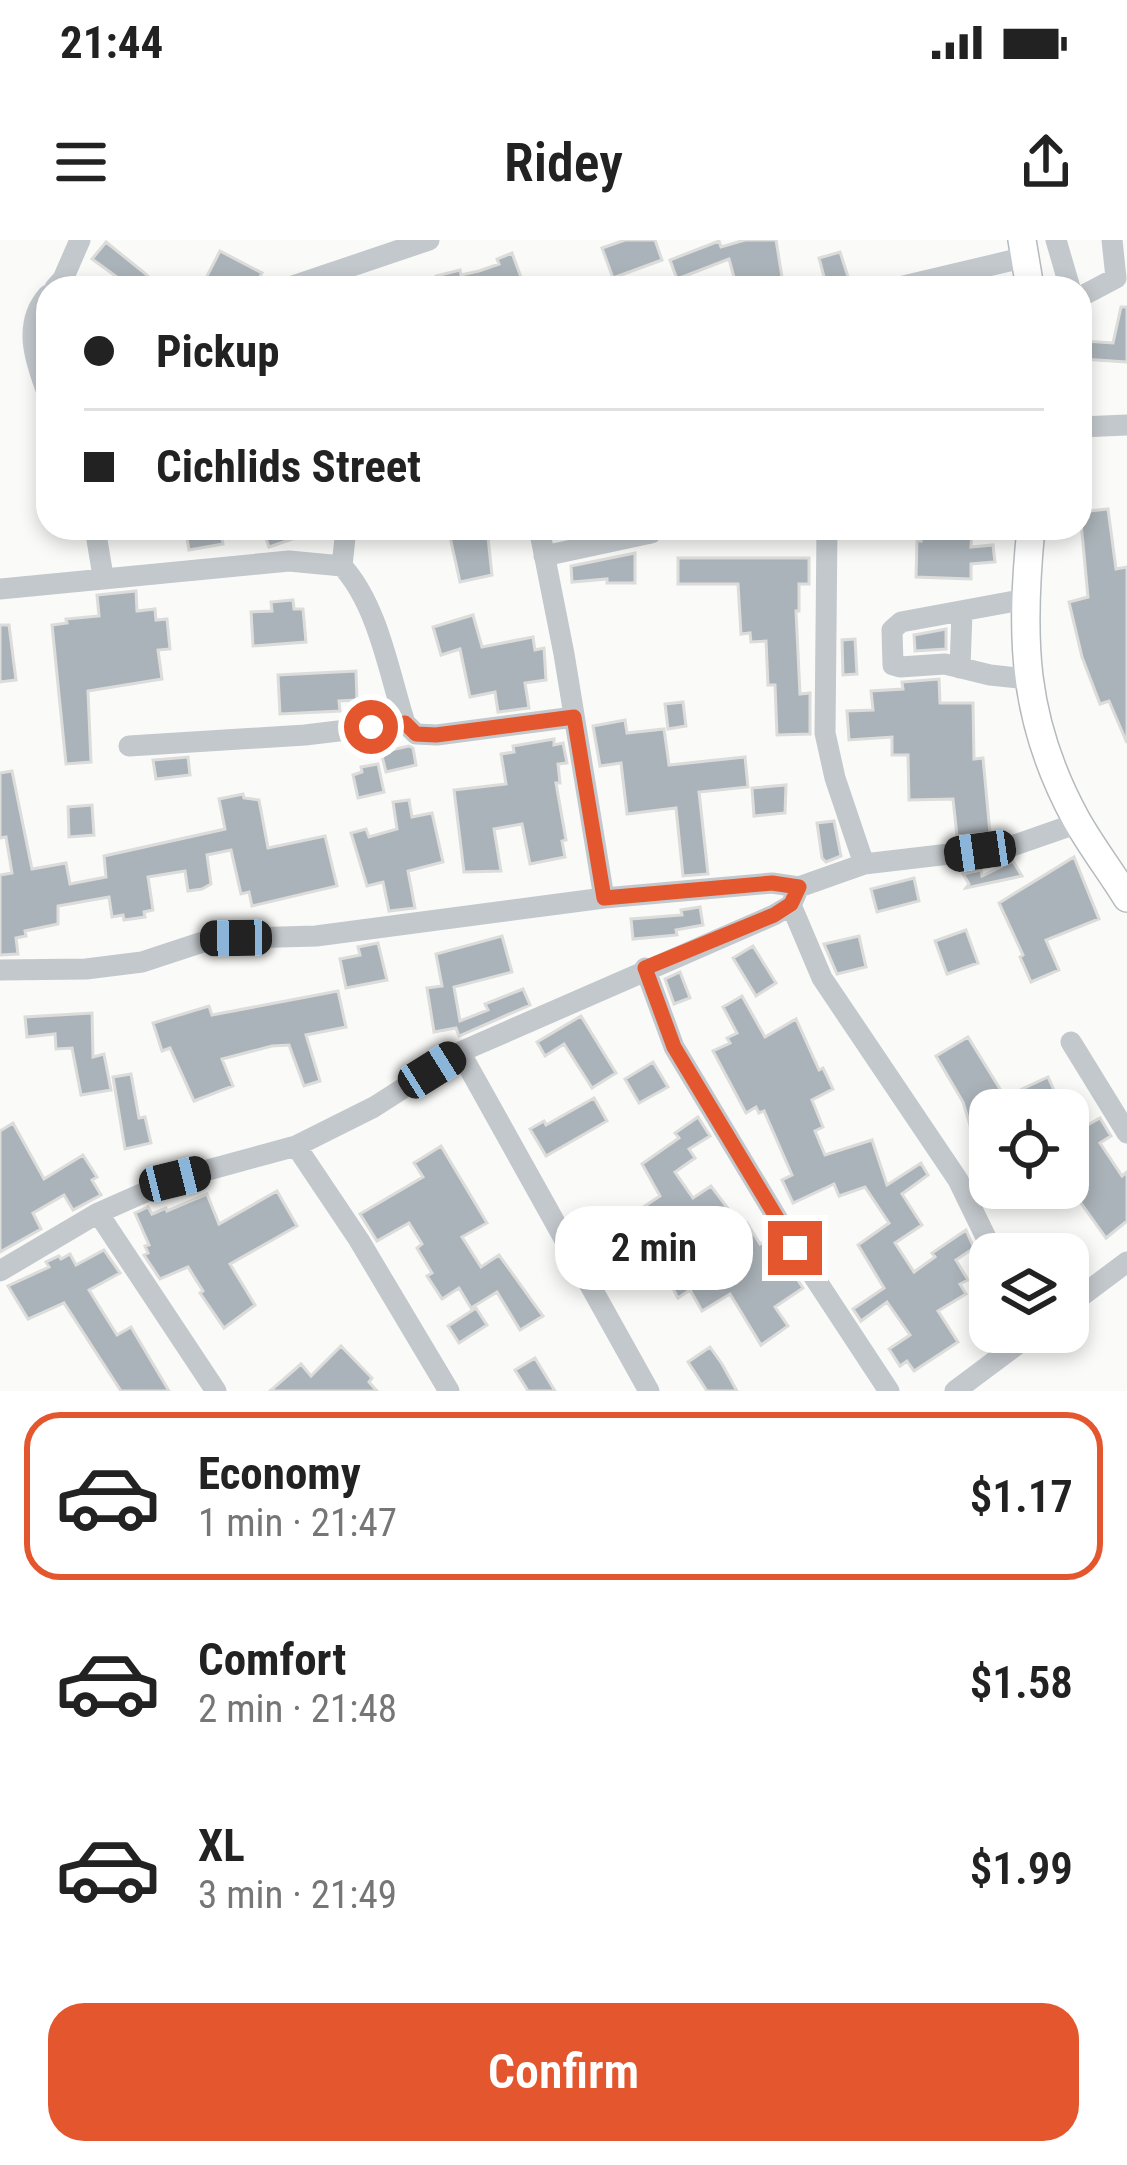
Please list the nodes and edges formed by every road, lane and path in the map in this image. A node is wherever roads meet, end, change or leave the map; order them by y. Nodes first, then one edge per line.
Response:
1 (80, 240) edge
2 (428, 240) edge
3 (1057, 240) edge
4 (1112, 240) edge
5 (1024, 248) edge
6 (64, 276) edge
7 (322, 276) edge
8 (934, 276) edge
9 (1067, 276) edge
10 (1092, 292) edge
11 (36, 308) edge
12 (36, 352) edge
13 (1127, 425) edge
14 (1092, 426) edge
15 (96, 540) edge
16 (345, 540) edge
17 (541, 540) edge
18 (615, 540) edge
19 (827, 540) edge
20 (1029, 540) edge
21 (544, 556) junction
22 (342, 566) junction
23 (103, 576) junction
24 (0, 589) edge
25 (1026, 598) junction
26 (962, 612) junction
27 (960, 668) junction
28 (1028, 679) junction
29 (574, 717) junction
30 (405, 723) junction
31 (129, 746) dead end
32 (1078, 823) junction
33 (864, 864) junction
34 (795, 896) junction
35 (604, 898) junction
36 (1127, 898) edge
37 (645, 968) junction
38 (0, 970) edge
39 (1072, 1042) dead end
40 (460, 1052) junction
41 (1127, 1132) edge
42 (296, 1146) junction
43 (98, 1213) junction
44 (984, 1233) edge
45 (1127, 1262) edge
46 (0, 1271) edge
47 (1089, 1290) edge
48 (1004, 1353) edge
49 (216, 1391) edge
50 (449, 1391) edge
51 (649, 1391) edge
52 (889, 1391) edge
53 (955, 1391) edge

1 - 6 street
2 - 7 street
3 - 9 street
4 - 10 street
5 - 8 street
11 - 12 street
13 - 14 street
15 - 23 street
16 - 22 street
17 - 21 street
18 - 21 street
19 - 33 street
20 - 25 main road
21 - 29 street
22 - 23 street
22 - 30 street
23 - 24 street
25 - 26 street
25 - 28 main road
26 - 27 street
26 - 27 street
27 - 28 street
28 - 32 main road
29 - 30 street
29 - 35 street
30 - 31 street
32 - 33 street
32 - 36 main road
33 - 34 street
34 - 35 street
34 - 37 street
34 - 44 street
35 - 38 street
37 - 40 street
37 - 52 street
39 - 41 street
40 - 42 street
40 - 51 street
42 - 43 street
42 - 50 street
43 - 46 street
43 - 49 street
45 - 47 street
48 - 53 street

